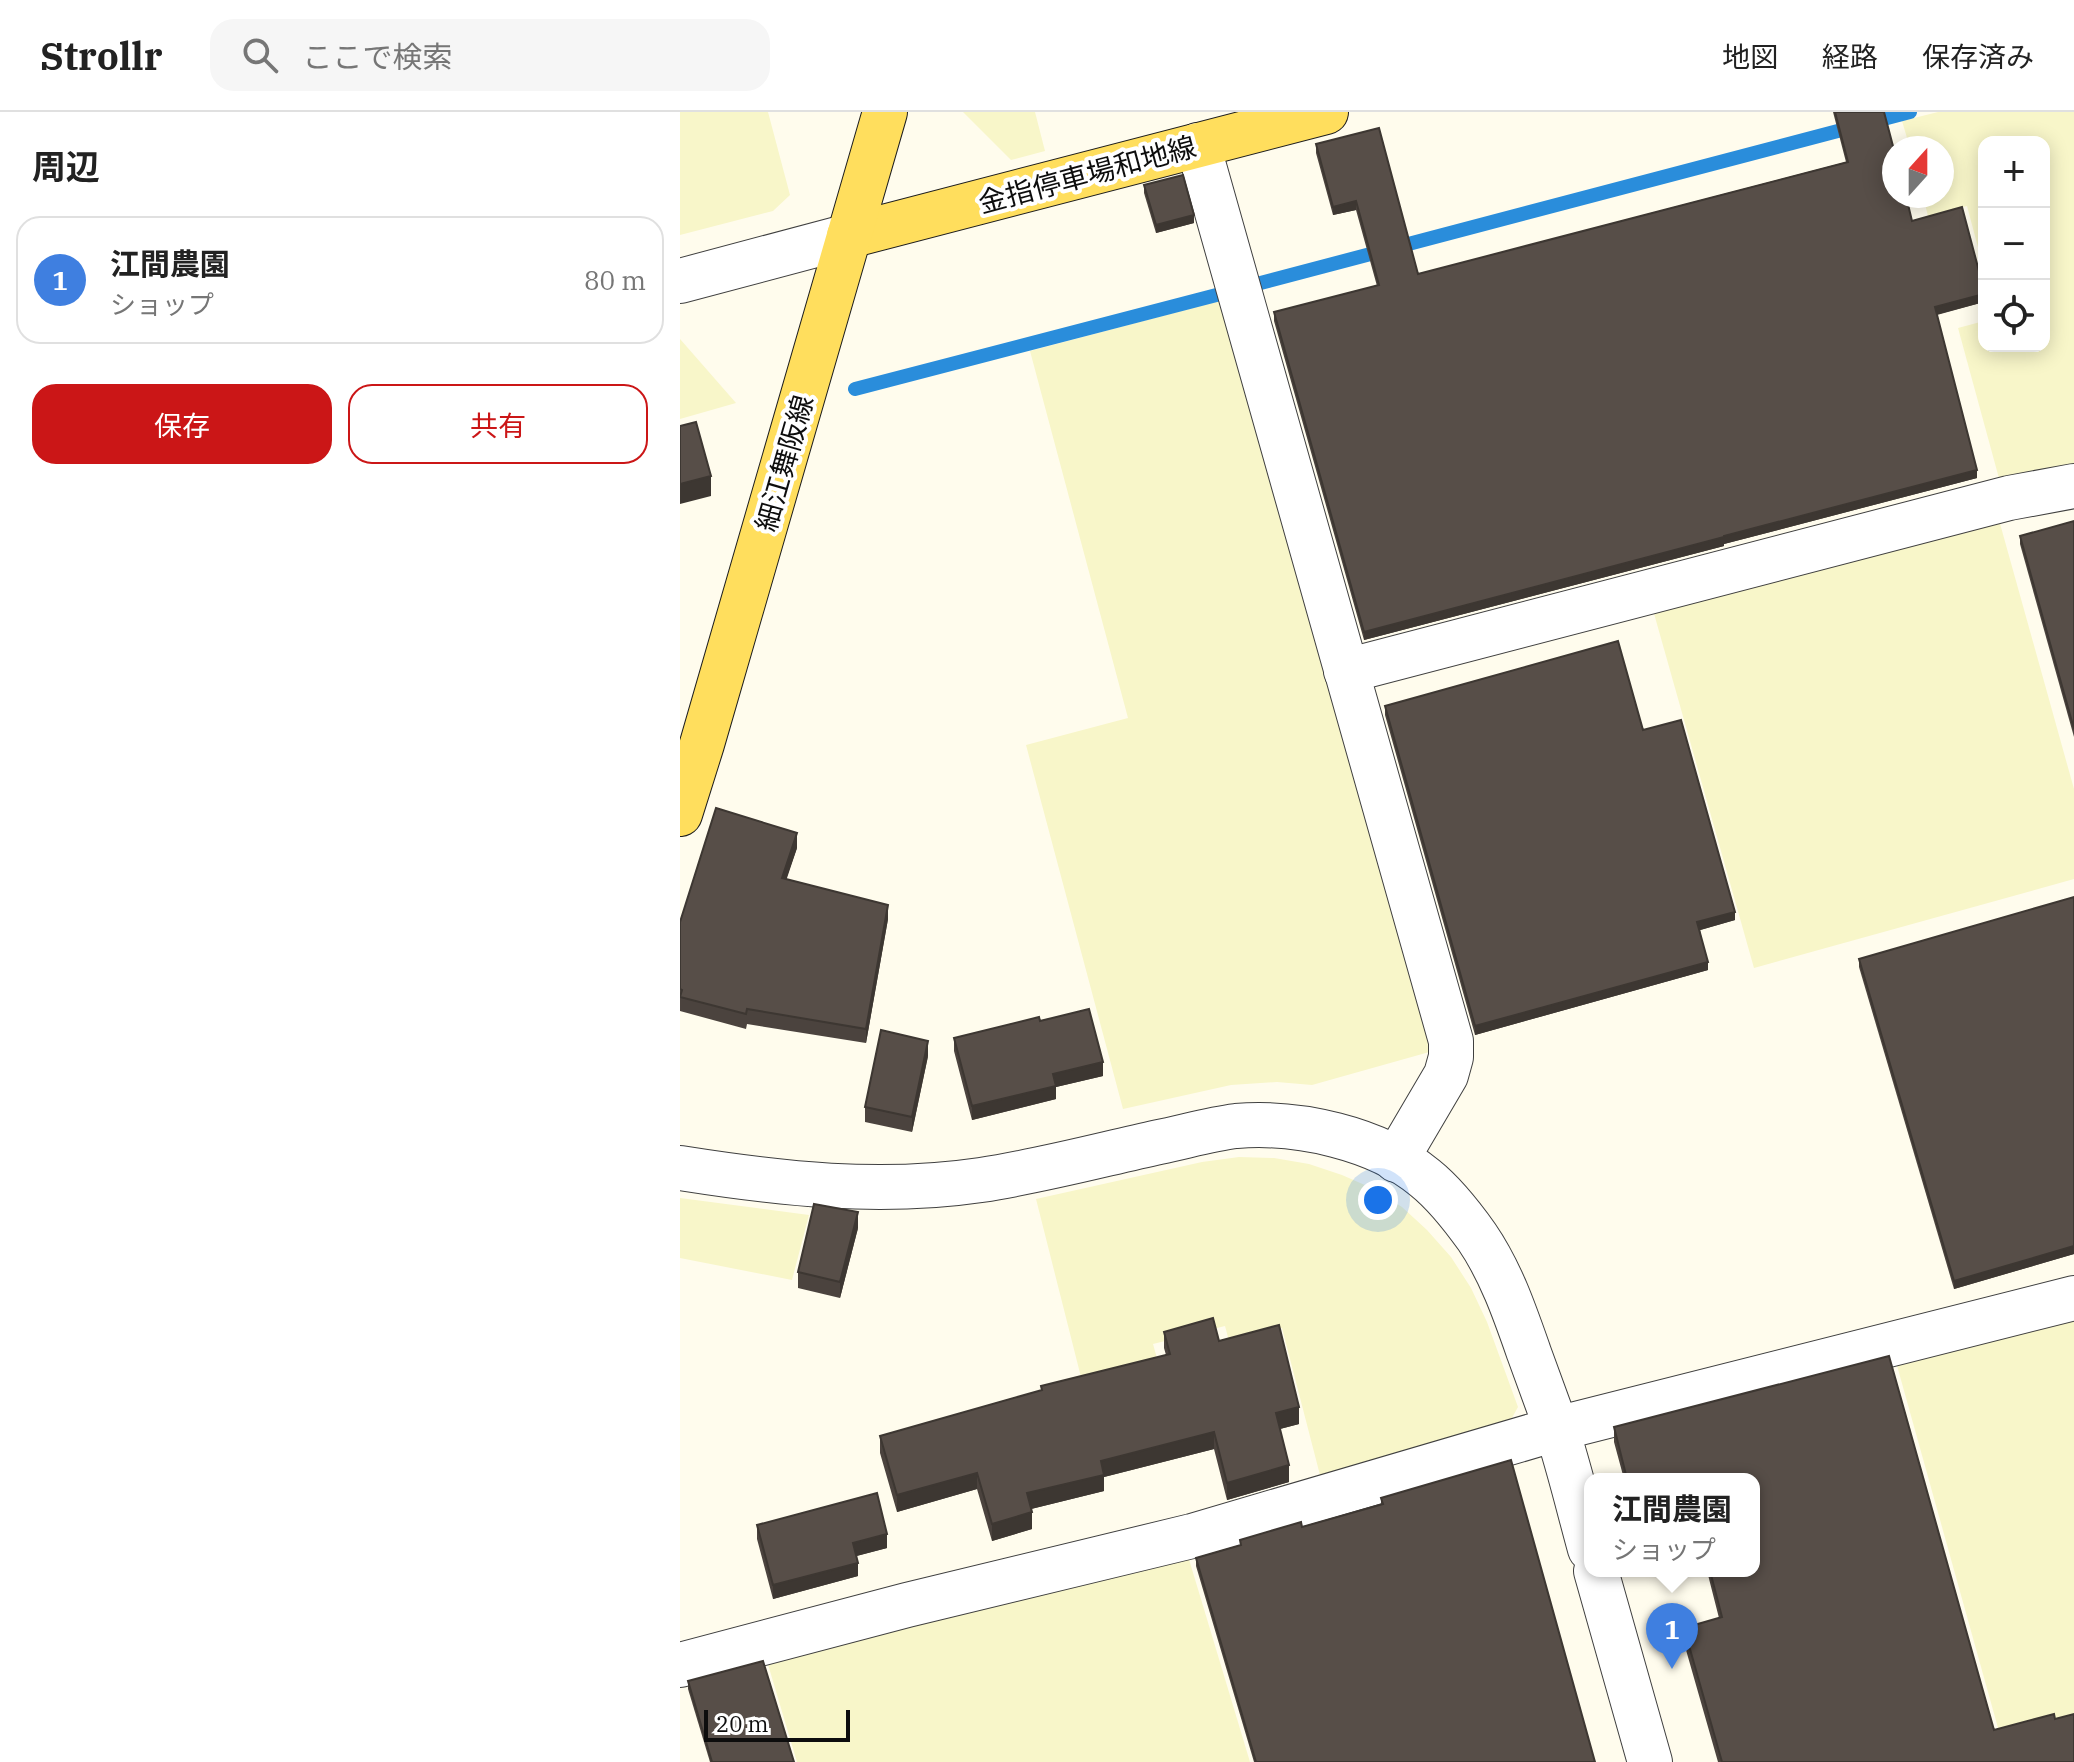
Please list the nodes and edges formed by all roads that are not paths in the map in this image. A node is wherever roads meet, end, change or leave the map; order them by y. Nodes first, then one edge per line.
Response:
1 (885, 112) edge
2 (1326, 112) edge
3 (1198, 145) junction
4 (849, 236) junction
5 (680, 281) edge
6 (2074, 486) edge
7 (1346, 671) junction
8 (680, 814) edge
9 (1396, 1160) junction
10 (680, 1168) edge
11 (2074, 1298) edge
12 (1556, 1429) junction
13 (1584, 1528) edge
14 (1598, 1577) edge
15 (680, 1665) edge
16 (1650, 1762) edge

1 - 4 main road, 細江舞阪線
2 - 3 main road, 金指停車場和地線
3 - 4 main road, 金指停車場和地線
3 - 7 street
4 - 5 street
4 - 8 main road, 細江舞阪線
6 - 7 street
7 - 9 street
9 - 10 street
9 - 12 street
11 - 12 street
12 - 13 street
12 - 15 street
14 - 16 street

